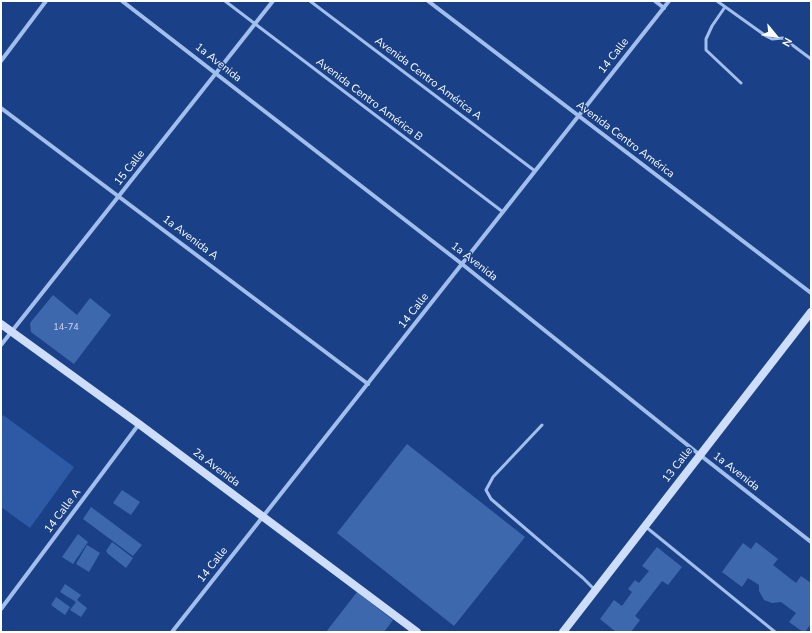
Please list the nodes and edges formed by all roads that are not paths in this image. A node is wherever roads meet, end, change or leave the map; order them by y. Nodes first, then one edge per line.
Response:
1 (46, 1) edge
2 (122, 1) edge
3 (225, 1) edge
4 (273, 1) edge
5 (310, 1) edge
6 (428, 1) edge
7 (655, 1) edge
8 (669, 1) edge
9 (717, 1) edge
10 (725, 7) junction
11 (664, 8) junction
12 (255, 24) junction
13 (811, 59) edge
14 (1, 61) edge
15 (216, 73) junction
16 (741, 83) dead end
17 (1, 108) edge
18 (579, 116) junction
19 (535, 172) junction
20 (119, 196) junction
21 (503, 212) junction
22 (462, 264) junction
23 (811, 293) edge
24 (811, 312) edge
25 (1, 324) edge
26 (11, 332) junction
27 (1, 345) edge
28 (368, 384) junction
29 (138, 424) junction
30 (542, 425) dead end
31 (700, 455) junction
32 (263, 517) junction
33 (645, 526) junction
34 (811, 542) edge
35 (595, 590) junction
36 (1, 609) edge
37 (172, 632) edge
38 (417, 632) edge
39 (563, 632) edge
40 (775, 632) edge

1 - 14 street
2 - 15 street, 1a Avenida
3 - 12 lane, Avenida Centro América B
4 - 12 street, 15 Calle
5 - 19 lane, Avenida Centro América A
6 - 18 street, Avenida Centro América
7 - 11 street
8 - 11 street, 14 Calle
9 - 10 lane
10 - 13 lane
10 - 16 lane
11 - 18 street, 14 Calle
12 - 15 street, 15 Calle
12 - 21 lane, Avenida Centro América B
15 - 20 street, 15 Calle
15 - 22 street, 1a Avenida
17 - 20 street, 1a Avenida A
18 - 19 street, 14 Calle
18 - 23 street, Avenida Centro América
19 - 21 street, 14 Calle
20 - 26 street, 15 Calle
20 - 28 street, 1a Avenida A
21 - 22 street, 14 Calle
22 - 28 street, 14 Calle
22 - 31 street, 1a Avenida
24 - 31 street, 13 Calle
25 - 26 street, 2a Avenida
26 - 27 street, 15 Calle
26 - 29 street, 2a Avenida
28 - 32 street, 14 Calle
29 - 32 street, 2a Avenida
29 - 36 street, 14 Calle A
30 - 35 lane
31 - 33 street, 13 Calle
31 - 34 street, 1a Avenida
32 - 37 street, 14 Calle
32 - 38 street, 2a Avenida
33 - 35 street, 13 Calle
33 - 40 lane
35 - 39 street, 13 Calle

